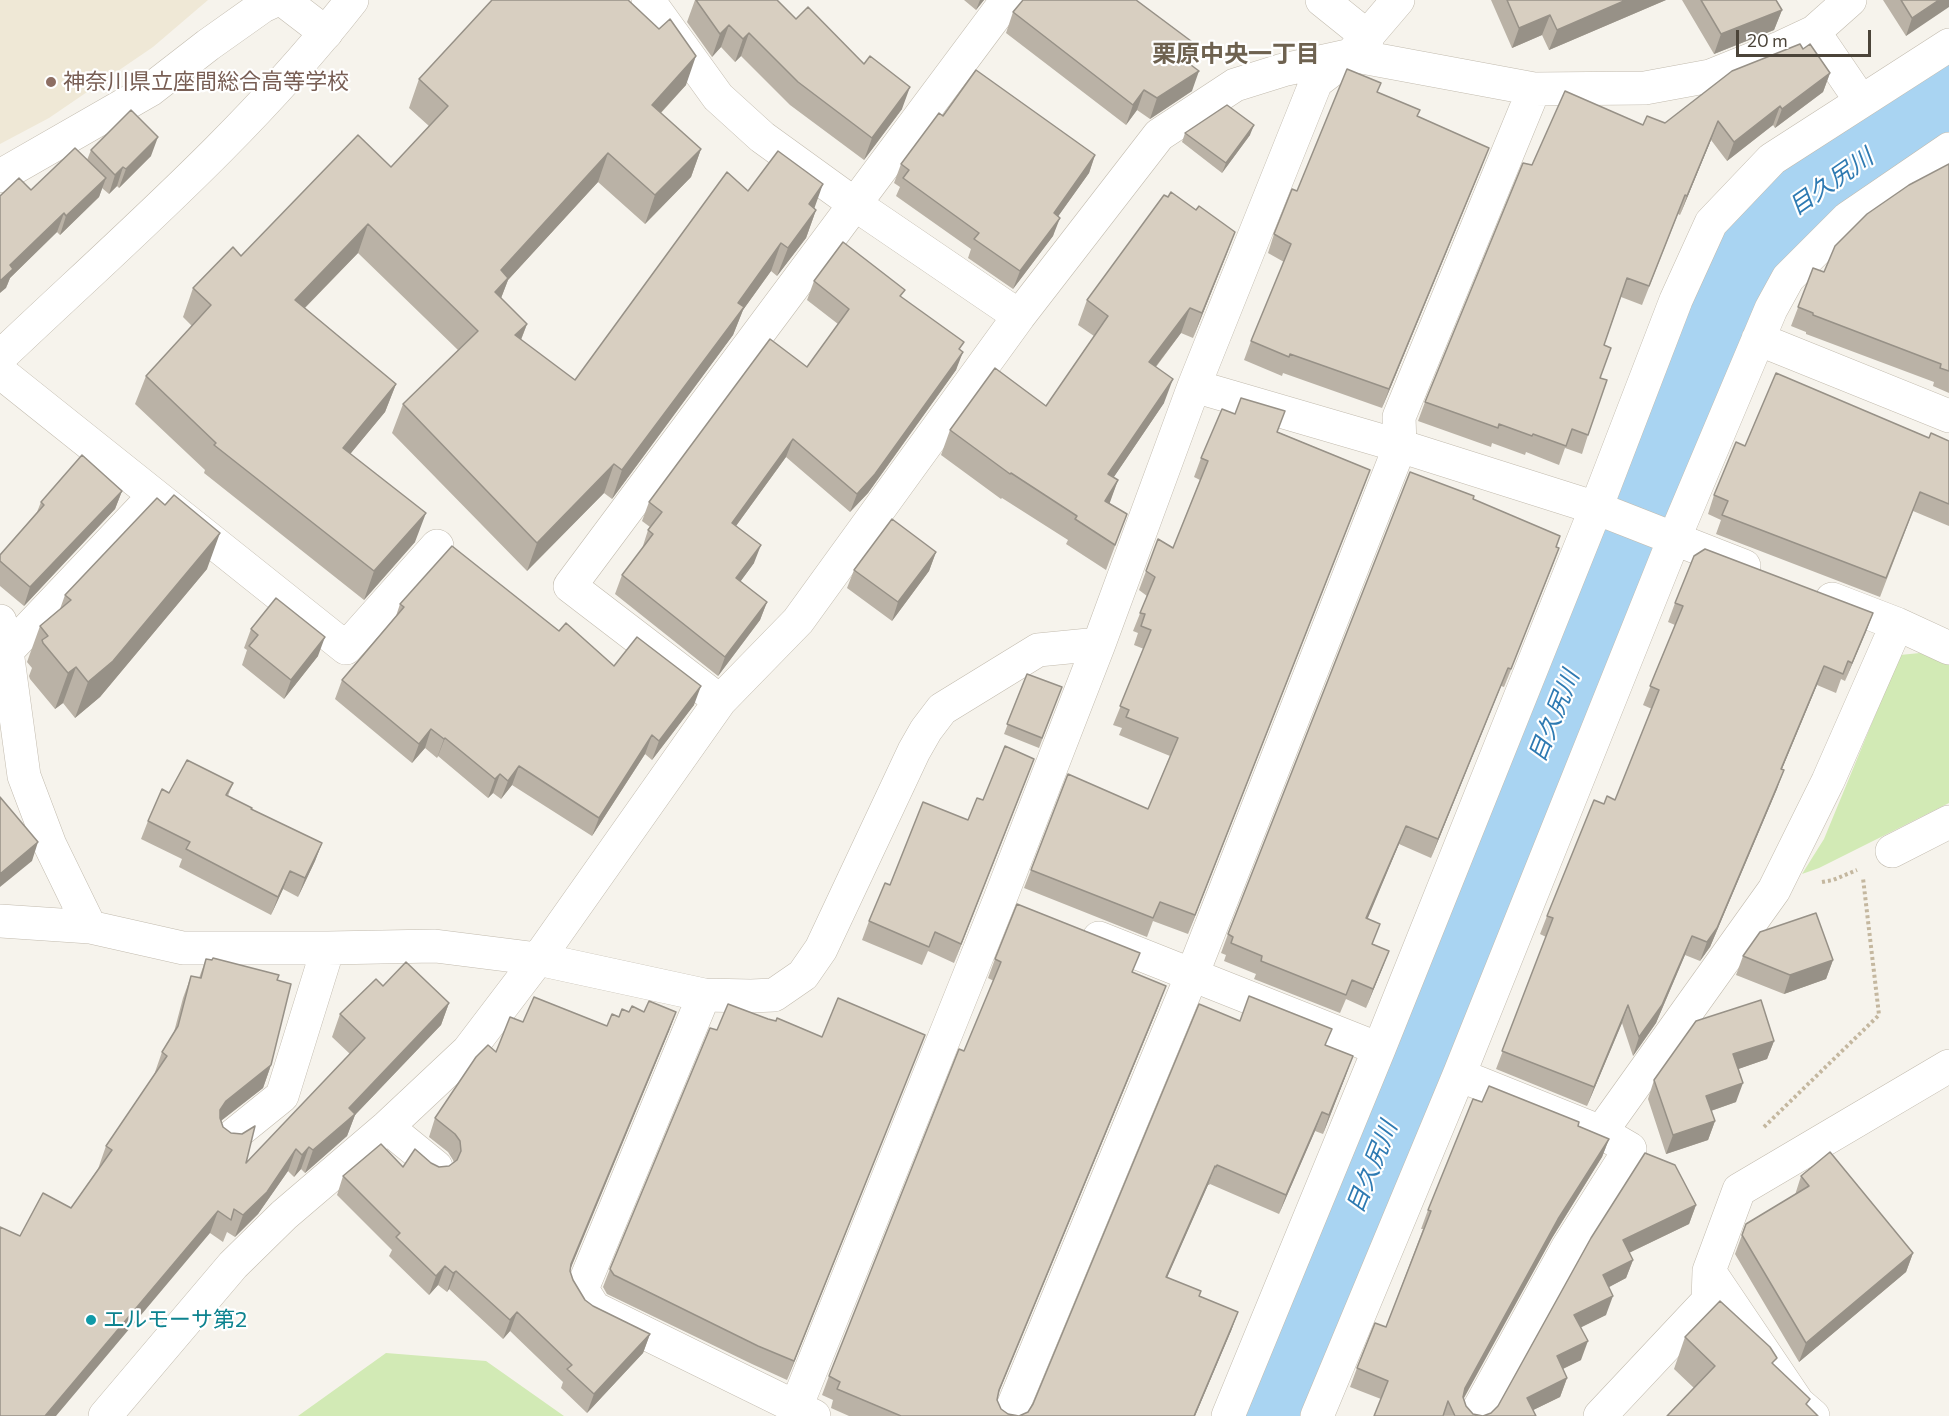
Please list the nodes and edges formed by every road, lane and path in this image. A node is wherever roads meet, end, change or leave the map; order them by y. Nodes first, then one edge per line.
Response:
1 (276, 0) edge
2 (283, 0) edge
3 (352, 0) edge
4 (648, 0) edge
5 (1008, 0) edge
6 (1322, 0) edge
7 (1398, 0) edge
8 (1850, 0) edge
9 (1814, 32) junction
10 (326, 33) junction
11 (1949, 45) edge
12 (1359, 46) junction
13 (1534, 89) junction
14 (1861, 101) junction
15 (1949, 149) edge
16 (0, 176) edge
17 (856, 204) junction
18 (1019, 316) junction
19 (1758, 339) junction
20 (0, 357) edge
21 (0, 372) edge
22 (1194, 386) junction
23 (1949, 416) edge
24 (1400, 446) junction
25 (154, 496) junction
26 (1602, 510) junction
27 (1668, 536) junction
28 (437, 546) dead end
29 (1774, 577) edge
30 (1808, 590) edge
31 (1897, 624) junction
32 (3, 636) edge
33 (1099, 644) junction
34 (1949, 648) edge
35 (720, 701) junction
36 (1949, 822) edge
37 (1892, 851) dead end
38 (1862, 868) dead end
39 (1000, 899) junction
40 (1032, 912) edge
41 (3, 927) edge
42 (90, 927) junction
43 (1075, 928) edge
44 (328, 948) junction
45 (538, 959) junction
46 (1192, 975) junction
47 (704, 995) junction
48 (1379, 1049) junction
49 (1949, 1066) edge
50 (1459, 1075) junction
51 (387, 1127) junction
52 (1601, 1132) junction
53 (230, 1138) edge
54 (436, 1167) edge
55 (1739, 1190) junction
56 (1709, 1271) junction
57 (805, 1411) edge
58 (105, 1416) edge
59 (1009, 1416) edge
60 (1228, 1416) edge
61 (1317, 1416) edge
62 (1475, 1416) edge
63 (1600, 1416) edge
64 (1813, 1416) edge

1 - 16 street
2 - 10 street
3 - 10 street
4 - 17 street
5 - 17 street
6 - 12 street
7 - 12 street
8 - 9 street
9 - 13 street
9 - 14 street
10 - 20 street
11 - 14 street
12 - 13 street
12 - 18 street
12 - 22 street
13 - 24 street
14 - 26 street
15 - 19 street
17 - 18 street
17 - 35 street
18 - 35 street
19 - 23 street
19 - 27 street
21 - 25 street
22 - 24 street
22 - 33 street
24 - 26 street
24 - 46 street
25 - 28 street
25 - 32 street
26 - 27 street
26 - 48 street
27 - 29 street
27 - 50 street
30 - 31 street
31 - 34 street
31 - 52 street
32 - 42 street
33 - 39 street
33 - 47 street
35 - 45 street
36 - 37 street
38 - 55 path
39 - 40 street
39 - 57 street
41 - 42 street
42 - 44 street
43 - 46 street
44 - 45 street
44 - 53 street
45 - 47 street
45 - 51 street
46 - 48 street
46 - 59 street
47 - 57 street
48 - 60 street
49 - 55 street
50 - 52 street
50 - 61 street
51 - 54 street
51 - 58 street
52 - 62 street
55 - 56 street
56 - 63 street
56 - 64 street

